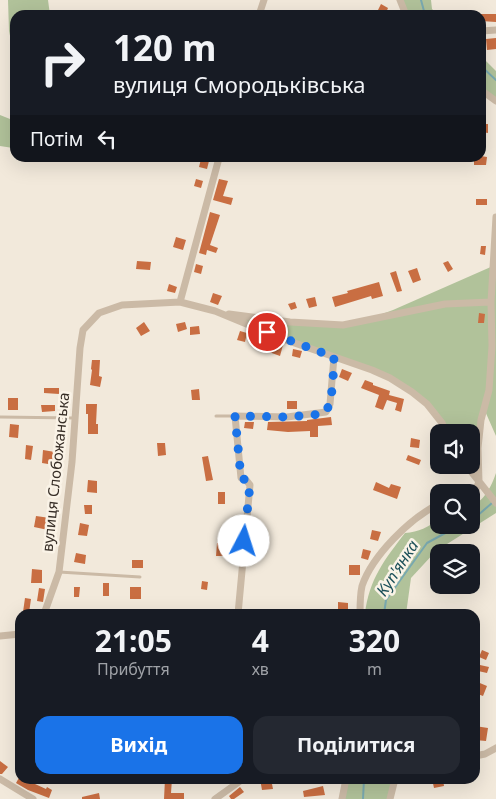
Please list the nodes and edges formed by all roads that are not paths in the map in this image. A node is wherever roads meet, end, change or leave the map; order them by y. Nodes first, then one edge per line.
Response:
1 (218, 162) edge
2 (496, 217) edge
3 (494, 275) edge
4 (180, 302) junction
5 (491, 302) junction
6 (218, 312) junction
7 (334, 357) junction
8 (216, 416) dead end
9 (235, 416) junction
10 (0, 417) edge
11 (75, 418) junction
12 (442, 424) edge
13 (473, 474) edge
14 (479, 482) junction
15 (494, 500) edge
16 (430, 509) edge
17 (59, 572) junction
18 (140, 577) dead end
19 (46, 609) edge
20 (238, 609) edge
21 (360, 609) edge
22 (15, 634) edge
23 (0, 636) edge
24 (496, 748) edge
25 (480, 755) edge
26 (0, 779) edge
27 (236, 784) edge
28 (345, 784) edge
29 (394, 784) edge
30 (33, 799) edge
31 (215, 799) edge
32 (342, 799) edge
33 (390, 799) edge

1 - 4 street
2 - 3 street
3 - 5 street
4 - 6 street
4 - 11 street, вулиця Слобожанська
5 - 6 street
5 - 14 street
6 - 7 street
7 - 9 street
7 - 12 street
8 - 9 lane
9 - 20 street
10 - 11 lane
11 - 17 street, вулиця Слобожанська
13 - 14 street
14 - 15 street
16 - 21 street
17 - 18 lane
17 - 19 street, вулиця Слобожанська
22 - 23 street
24 - 25 street
26 - 30 street
27 - 31 street
28 - 32 street
29 - 33 street

